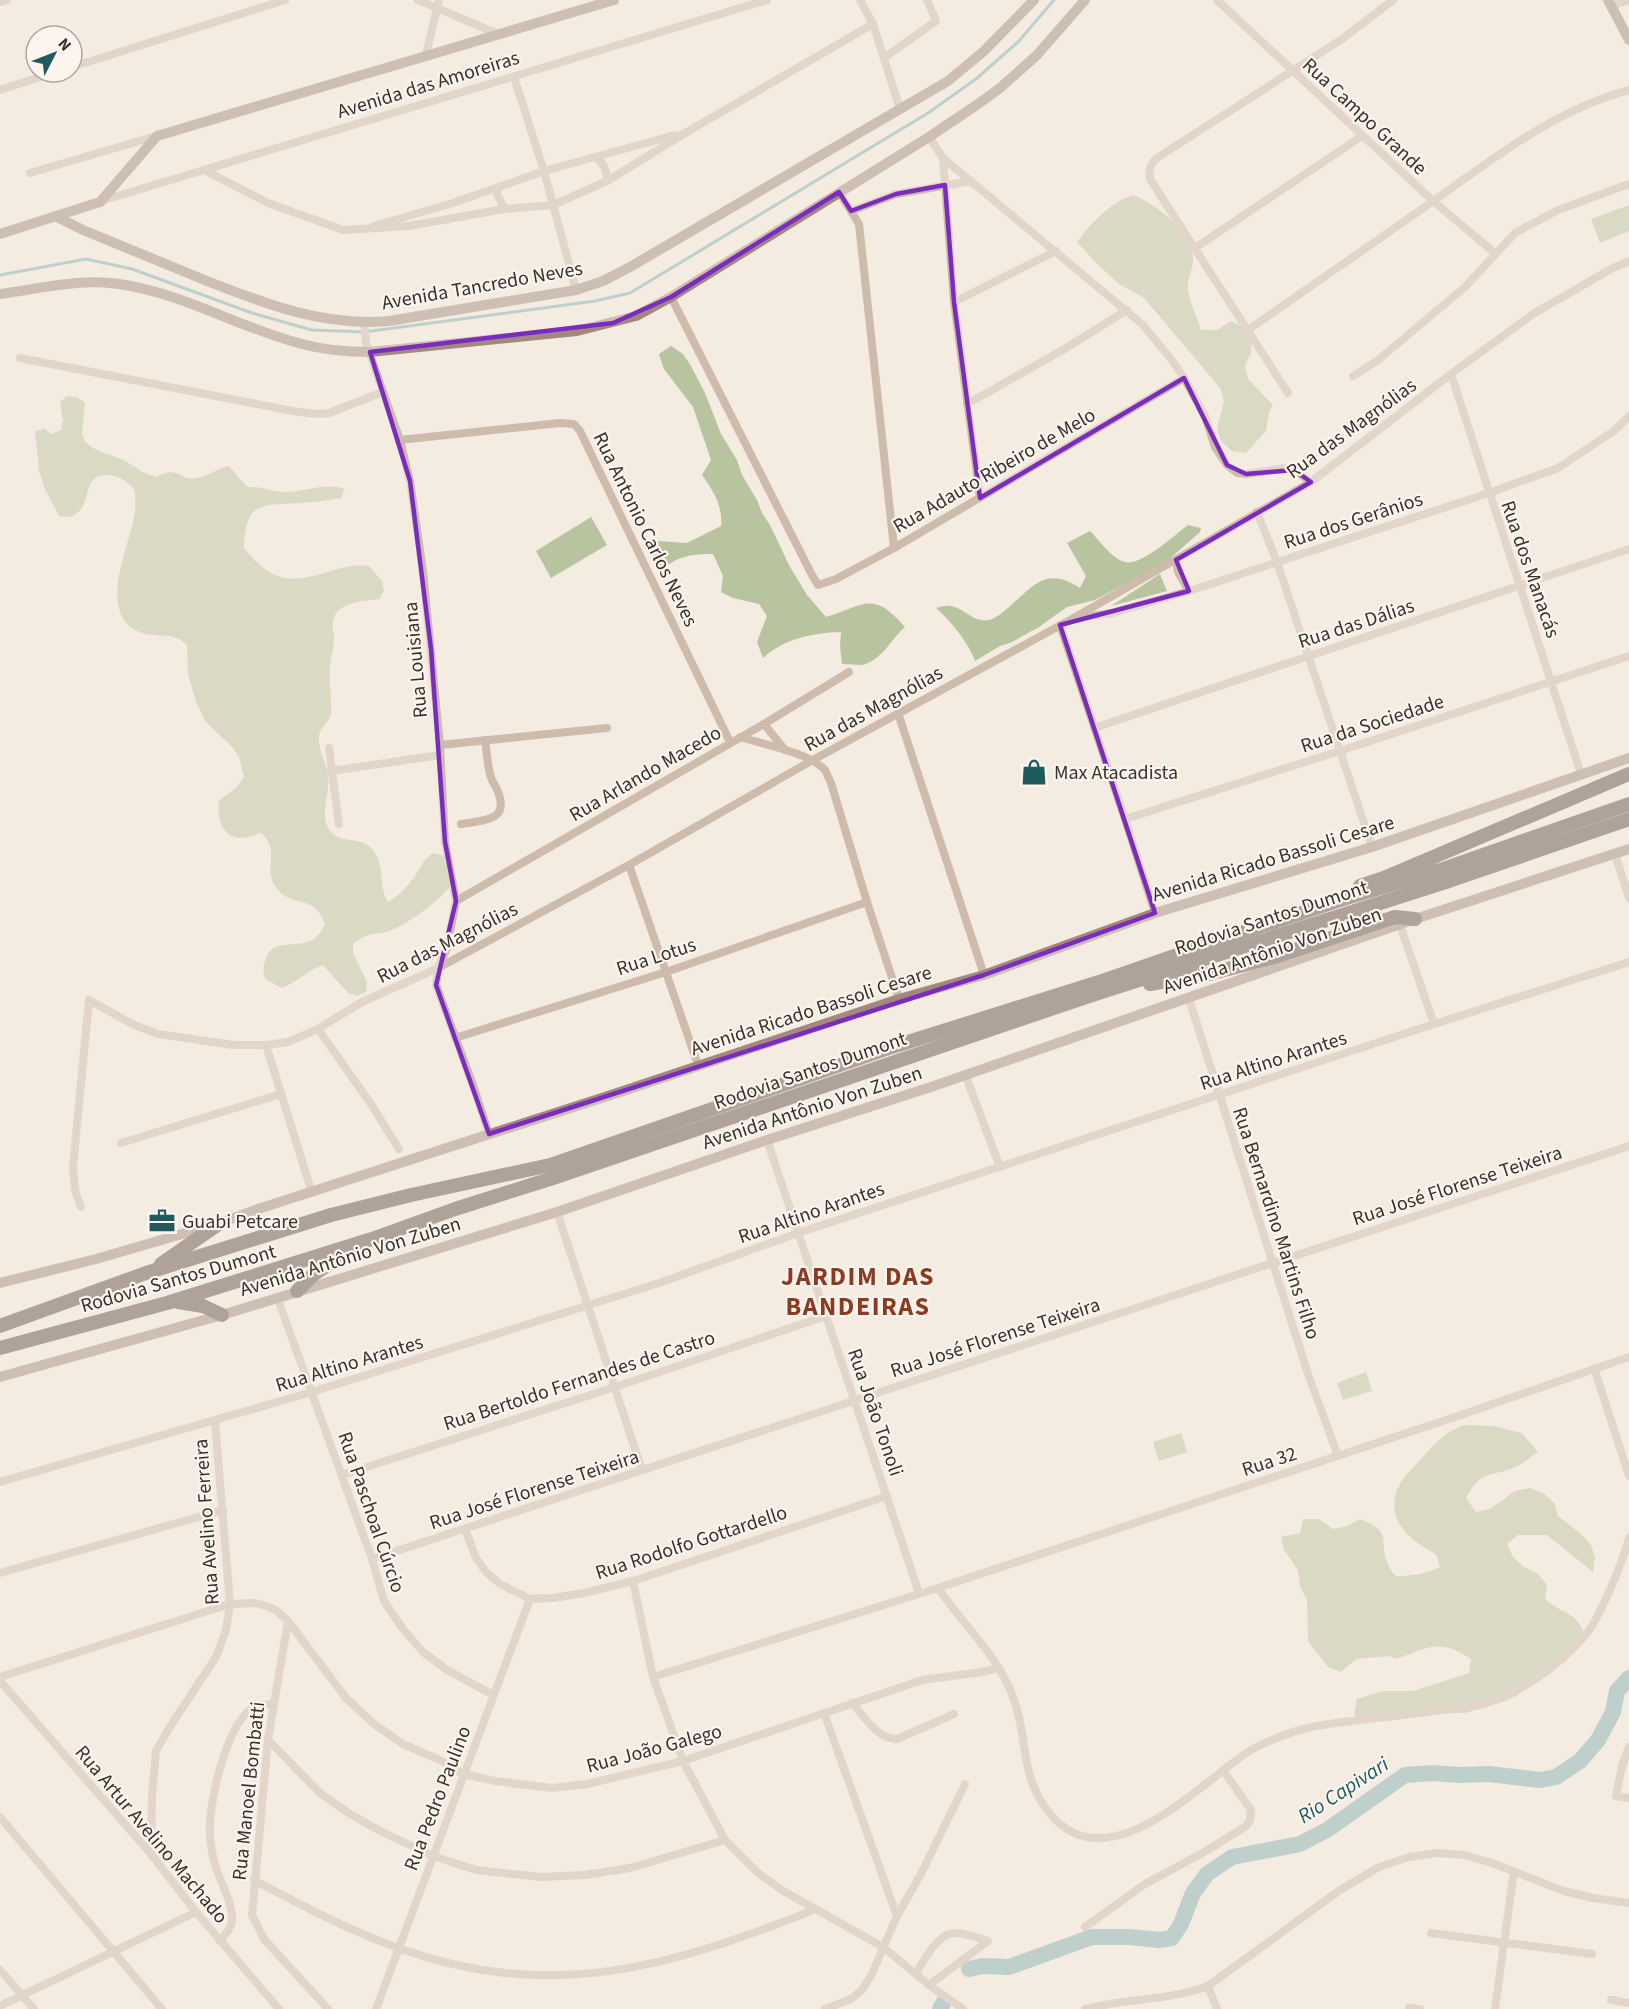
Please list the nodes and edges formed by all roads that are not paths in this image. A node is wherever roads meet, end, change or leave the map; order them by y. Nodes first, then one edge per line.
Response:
1 (7, 0) edge
2 (285, 0) edge
3 (418, 0) edge
4 (614, 0) edge
5 (767, 0) edge
6 (860, 0) edge
7 (927, 0) edge
8 (1034, 0) edge
9 (1085, 0) edge
10 (1217, 0) edge
11 (1393, 0) edge
12 (1629, 0) edge
13 (0, 2) edge
14 (1609, 3) edge
15 (438, 4) edge
16 (873, 24) junction
17 (498, 34) junction
18 (1629, 40) edge
19 (426, 55) junction
20 (884, 58) junction
21 (84, 63) edge
22 (1292, 72) junction
23 (514, 77) junction
24 (24, 82) edge
25 (0, 90) edge
26 (1629, 90) edge
27 (900, 109) junction
28 (687, 132) junction
29 (157, 136) junction
30 (1362, 136) junction
31 (929, 137) junction
32 (597, 158) junction
33 (943, 158) junction
34 (204, 170) junction
35 (544, 171) junction
36 (30, 173) dead end
37 (607, 181) junction
38 (971, 181) junction
39 (1629, 184) edge
40 (945, 185) junction
41 (498, 188) junction
42 (839, 192) junction
43 (1433, 201) junction
44 (100, 202) junction
45 (553, 205) junction
46 (75, 209) junction
47 (504, 210) junction
48 (851, 211) junction
49 (55, 216) junction
50 (82, 230) junction
51 (358, 230) junction
52 (0, 234) edge
53 (1196, 248) junction
54 (1056, 251) junction
55 (1495, 253) junction
56 (1629, 261) edge
57 (576, 290) junction
58 (0, 294) edge
59 (671, 297) junction
60 (954, 302) junction
61 (1127, 310) junction
62 (364, 325) junction
63 (1248, 330) junction
64 (368, 347) junction
65 (20, 358) dead end
66 (1451, 374) junction
67 (1353, 376) dead end
68 (1184, 378) junction
69 (383, 392) junction
70 (1288, 393) dead end
71 (967, 404) junction
72 (1629, 416) edge
73 (400, 440) junction
74 (1311, 482) junction
75 (1489, 493) junction
76 (980, 498) junction
77 (1257, 512) junction
78 (894, 548) junction
79 (1629, 549) edge
80 (1176, 560) junction
81 (1277, 562) junction
82 (1520, 587) junction
83 (1189, 591) junction
84 (1072, 619) junction
85 (1060, 625) junction
86 (1308, 656) junction
87 (1629, 656) edge
88 (849, 672) dead end
89 (1551, 681) junction
90 (898, 713) junction
91 (764, 724) junction
92 (607, 728) dead end
93 (1094, 728) junction
94 (740, 737) junction
95 (485, 740) junction
96 (730, 742) junction
97 (440, 745) junction
98 (329, 748) dead end
99 (785, 750) junction
100 (1340, 751) junction
101 (440, 756) junction
102 (1629, 758) edge
103 (811, 761) junction
104 (331, 771) junction
105 (1581, 774) junction
106 (1629, 774) edge
107 (1629, 804) edge
108 (1125, 819) junction
109 (1629, 819) edge
110 (339, 824) dead end
111 (461, 824) dead end
112 (1372, 847) junction
113 (1629, 849) edge
114 (1615, 854) junction
115 (629, 865) junction
116 (1629, 898) edge
117 (1343, 899) junction
118 (456, 901) junction
119 (867, 902) junction
120 (1155, 913) junction
121 (1415, 920) junction
122 (1400, 925) junction
123 (1629, 962) edge
124 (438, 968) junction
125 (666, 972) junction
126 (984, 975) junction
127 (1095, 994) junction
128 (899, 999) junction
129 (1188, 999) junction
130 (1434, 1024) junction
131 (318, 1029) junction
132 (455, 1038) junction
133 (266, 1045) junction
134 (698, 1065) junction
135 (965, 1074) junction
136 (281, 1094) junction
137 (1219, 1096) junction
138 (489, 1134) junction
139 (767, 1140) junction
140 (121, 1143) dead end
141 (1629, 1146) edge
142 (399, 1149) dead end
143 (1000, 1167) junction
144 (312, 1193) junction
145 (81, 1207) dead end
146 (557, 1212) junction
147 (220, 1223) junction
148 (798, 1233) junction
149 (372, 1239) junction
150 (1272, 1262) junction
151 (146, 1272) junction
152 (0, 1283) edge
153 (297, 1290) junction
154 (277, 1297) junction
155 (167, 1303) junction
156 (587, 1305) junction
157 (222, 1315) junction
158 (826, 1316) junction
159 (0, 1326) edge
160 (0, 1348) edge
161 (1629, 1357) edge
162 (1594, 1368) junction
163 (0, 1377) edge
164 (615, 1387) junction
165 (312, 1392) junction
166 (855, 1401) junction
167 (215, 1421) junction
168 (1338, 1456) junction
169 (642, 1470) junction
170 (342, 1475) junction
171 (1629, 1476) edge
172 (0, 1482) edge
173 (886, 1496) junction
174 (223, 1510) junction
175 (465, 1530) junction
176 (1629, 1538) edge
177 (372, 1560) junction
178 (0, 1573) edge
179 (633, 1581) junction
180 (938, 1588) junction
181 (919, 1593) junction
182 (530, 1599) junction
183 (230, 1604) junction
184 (288, 1621) junction
185 (999, 1668) junction
186 (653, 1677) junction
187 (0, 1679) edge
188 (493, 1695) junction
189 (852, 1703) junction
190 (273, 1704) junction
191 (824, 1713) junction
192 (954, 1714) dead end
193 (268, 1740) junction
194 (1629, 1747) edge
195 (683, 1761) junction
196 (1223, 1770) junction
197 (463, 1774) junction
198 (965, 1784) dead end
199 (1629, 1798) edge
200 (0, 1817) edge
201 (725, 1840) junction
202 (151, 1854) junction
203 (433, 1856) junction
204 (1514, 1871) junction
205 (254, 1880) junction
206 (1629, 1903) edge
207 (816, 1909) junction
208 (196, 1912) junction
209 (897, 1916) junction
210 (1085, 1927) dead end
211 (1431, 1933) dead end
212 (220, 1941) junction
213 (1504, 1942) junction
214 (883, 1947) junction
215 (398, 1948) junction
216 (113, 1951) junction
217 (1592, 1954) dead end
218 (0, 1970) edge
219 (916, 1973) junction
220 (929, 1985) junction
221 (1208, 1986) junction
222 (22, 1995) junction
223 (851, 1999) junction
224 (1611, 2000) dead end
225 (1629, 2003) edge
226 (0, 2006) edge
227 (1409, 2008) edge
228 (34, 2009) edge
229 (162, 2009) edge
230 (279, 2009) edge
231 (328, 2009) edge
232 (376, 2009) edge
233 (825, 2009) edge
234 (844, 2009) edge
235 (963, 2009) edge
236 (1085, 2009) edge
237 (1217, 2009) edge
238 (1420, 2009) edge
239 (1495, 2009) edge

1 - 13 street
2 - 21 street
3 - 15 street
4 - 17 street, Avenida das Amoreiras
5 - 23 street, Avenida das Amoreiras
6 - 16 street
7 - 20 street
8 - 27 street, Avenida Tancredo Neves
9 - 31 street
10 - 22 street, Rua Campo Grande
11 - 22 street
12 - 14 street
14 - 18 street
15 - 17 street
15 - 19 street
16 - 20 street
16 - 28 street
17 - 19 street, Avenida das Amoreiras
19 - 29 street, Avenida das Amoreiras
20 - 27 street
22 - 30 street, Rua Campo Grande
22 - 53 street
23 - 34 street, Avenida das Amoreiras
23 - 35 street
24 - 25 street
26 - 43 street
27 - 57 street, Avenida Tancredo Neves
28 - 32 street
28 - 37 street
29 - 36 street, Avenida das Amoreiras
29 - 44 street
30 - 43 street, Rua Campo Grande
30 - 53 street
31 - 33 street
31 - 42 street
32 - 35 street
32 - 37 street
33 - 38 street
33 - 40 street
34 - 44 street, Avenida das Amoreiras
34 - 51 street
35 - 41 street
35 - 45 street
37 - 45 street
38 - 40 street
38 - 54 street
39 - 55 street
40 - 48 street
40 - 60 street
41 - 47 street
41 - 51 street
42 - 48 street
42 - 59 street
43 - 55 street, Rua Campo Grande
43 - 63 street
44 - 46 street, Avenida das Amoreiras
45 - 47 street
45 - 57 street
46 - 49 street, Avenida das Amoreiras
46 - 50 street
47 - 51 street
48 - 78 street
49 - 50 street, Avenida Tancredo Neves
49 - 52 street, Avenida das Amoreiras
50 - 62 street, Avenida Tancredo Neves
53 - 63 street
54 - 60 street
54 - 61 street
55 - 67 street
56 - 66 street, Rua das Magnólias
57 - 62 street, Avenida Tancredo Neves
58 - 64 street
59 - 64 street
59 - 78 street, Rua Adauto Ribeiro de Melo
60 - 71 street
61 - 68 street
61 - 71 street
62 - 64 street, Rua Louisiana
63 - 70 street
64 - 69 street, Rua Louisiana
65 - 69 street
66 - 74 street, Rua das Magnólias
66 - 75 street, Rua dos Manacás
68 - 74 street
68 - 76 street, Rua Adauto Ribeiro de Melo
69 - 73 street, Rua Louisiana
71 - 76 street
72 - 75 street, Rua dos Gerânios
73 - 96 street, Rua Antonio Carlos Neves
73 - 97 street, Rua Louisiana
74 - 77 street, Rua das Magnólias
75 - 81 street, Rua dos Gerânios
75 - 82 street, Rua dos Manacás
76 - 78 street, Rua Adauto Ribeiro de Melo
77 - 80 street, Rua das Magnólias
77 - 81 street
79 - 82 street, Rua das Dálias
80 - 83 street
80 - 84 street, Rua das Magnólias
81 - 83 street, Rua dos Gerânios
81 - 86 street
82 - 86 street, Rua das Dálias
82 - 89 street, Rua dos Manacás
83 - 84 street, Rua dos Gerânios
84 - 85 street, Rua das Magnólias
85 - 90 street, Rua das Magnólias
85 - 93 street
86 - 93 street, Rua das Dálias
86 - 100 street
87 - 89 street, Rua da Sociedade
88 - 91 street, Rua Arlando Macedo
89 - 100 street, Rua da Sociedade
89 - 105 street, Rua dos Manacás
90 - 103 street, Rua das Magnólias
90 - 126 street
91 - 94 street, Rua Arlando Macedo
91 - 99 street
92 - 95 street
93 - 108 street
94 - 96 street, Rua Arlando Macedo
94 - 99 street
95 - 97 street
95 - 111 street
96 - 118 street, Rua Arlando Macedo
97 - 101 street, Rua Louisiana
98 - 104 street
99 - 103 street
100 - 108 street, Rua da Sociedade
100 - 112 street
101 - 104 street
101 - 118 street, Rua Louisiana
102 - 105 street, Avenida Ricado Bassoli Cesare
103 - 115 street, Rua das Magnólias
103 - 119 street
104 - 110 street
105 - 112 street, Avenida Ricado Bassoli Cesare
106 - 117 highway
107 - 117 highway, Rodovia Santos Dumont
108 - 120 street
109 - 127 highway, Rodovia Santos Dumont
112 - 120 street, Avenida Ricado Bassoli Cesare
113 - 114 street, Avenida Antônio Von Zuben
114 - 116 street
114 - 121 street, Avenida Antônio Von Zuben
115 - 124 street, Rua das Magnólias
115 - 125 street
117 - 151 highway, Rodovia Santos Dumont
118 - 124 street, Rua Louisiana
119 - 125 street, Rua Lotus
119 - 128 street
120 - 126 street, Avenida Ricado Bassoli Cesare
121 - 122 street, Avenida Antônio Von Zuben
121 - 127 highway
122 - 129 street, Avenida Antônio Von Zuben
122 - 130 street
123 - 130 street, Rua Altino Arantes
124 - 131 street, Rua das Magnólias
124 - 132 street
125 - 132 street, Rua Lotus
125 - 134 street
126 - 128 street, Avenida Ricado Bassoli Cesare
127 - 149 highway, Rodovia Santos Dumont
128 - 134 street, Avenida Ricado Bassoli Cesare
129 - 135 street, Avenida Antônio Von Zuben
129 - 137 street, Rua Bernardino Martins Filho
130 - 137 street, Rua Altino Arantes
131 - 133 street, Rua das Magnólias
131 - 142 street
132 - 138 street
133 - 136 street
133 - 145 street, Rua das Magnólias
134 - 138 street, Avenida Ricado Bassoli Cesare
135 - 139 street, Avenida Antônio Von Zuben
135 - 143 street
136 - 140 street
136 - 144 street
137 - 143 street, Rua Altino Arantes
137 - 150 street, Rua Bernardino Martins Filho
138 - 144 street, Avenida Ricado Bassoli Cesare
139 - 146 street, Avenida Antônio Von Zuben
139 - 148 street, Rua João Tonoli
141 - 150 street, Rua José Florense Teixeira
143 - 148 street, Rua Altino Arantes
144 - 147 street, Avenida Ricado Bassoli Cesare
146 - 153 street, Avenida Antônio Von Zuben
146 - 156 street
147 - 151 highway
147 - 152 street, Avenida Ricado Bassoli Cesare
148 - 156 street, Rua Altino Arantes
148 - 158 street, Rua João Tonoli
149 - 153 highway
149 - 155 highway, Rodovia Santos Dumont
150 - 166 street, Rua José Florense Teixeira
150 - 168 street, Rua Bernardino Martins Filho
151 - 159 highway, Rodovia Santos Dumont
153 - 154 street, Avenida Antônio Von Zuben
154 - 157 street, Avenida Antônio Von Zuben
154 - 165 street, Rua Paschoal Cúrcio
155 - 157 highway
155 - 160 highway, Rodovia Santos Dumont
156 - 164 street
156 - 165 street, Rua Altino Arantes
157 - 163 street, Avenida Antônio Von Zuben
158 - 164 street, Rua Bertoldo Fernandes de Castro
158 - 166 street, Rua João Tonoli
161 - 162 street, Rua 32
162 - 168 street, Rua 32
162 - 171 street
164 - 169 street
164 - 170 street, Rua Bertoldo Fernandes de Castro
165 - 167 street, Rua Altino Arantes
165 - 170 street, Rua Paschoal Cúrcio
166 - 169 street, Rua José Florense Teixeira
166 - 173 street, Rua João Tonoli
167 - 172 street, Rua Altino Arantes
167 - 174 street, Rua Avelino Ferreira
168 - 180 street, Rua 32
169 - 175 street, Rua José Florense Teixeira
170 - 177 street, Rua Paschoal Cúrcio
173 - 179 street, Rua Rodolfo Gottardello
173 - 181 street, Rua João Tonoli
174 - 178 street
174 - 183 street, Rua Avelino Ferreira
175 - 177 street, Rua José Florense Teixeira
175 - 182 street
176 - 196 street
177 - 188 street, Rua Paschoal Cúrcio
179 - 182 street, Rua Rodolfo Gottardello
179 - 186 street
180 - 181 street, Rua 32
180 - 185 street
181 - 186 street, Rua 32
182 - 188 street, Rua Pedro Paulino
183 - 184 street, Rua João Galego
183 - 187 street, Rua João Galego
183 - 202 street, Rua Avelino Ferreira
184 - 190 street, Rua Manoel Bombatti
184 - 197 street, Rua João Galego
185 - 189 street, Rua João Galego
185 - 196 street
186 - 195 street
187 - 202 street, Rua Artur Avelino Machado
188 - 197 street, Rua Pedro Paulino
189 - 191 street, Rua João Galego
189 - 192 street
190 - 193 street, Rua Manoel Bombatti
190 - 212 street
191 - 195 street, Rua João Galego
191 - 209 street
193 - 203 street
193 - 205 street, Rua Manoel Bombatti
194 - 199 street
195 - 197 street, Rua João Galego
195 - 201 street
196 - 210 street
197 - 203 street, Rua Pedro Paulino
198 - 209 street
200 - 216 street
201 - 203 street
201 - 207 street
202 - 208 street, Rua Artur Avelino Machado
203 - 215 street, Rua Pedro Paulino
204 - 206 street
204 - 213 street
204 - 221 street
205 - 215 street
205 - 231 street, Rua Manoel Bombatti
207 - 214 street
207 - 215 street
208 - 212 street, Rua Artur Avelino Machado
208 - 216 street
209 - 214 street
211 - 213 street
212 - 230 street, Rua Artur Avelino Machado
213 - 217 street
213 - 239 street
214 - 219 street
214 - 223 street
215 - 232 street, Rua Pedro Paulino
216 - 222 street
216 - 229 street
218 - 222 street
219 - 220 street
219 - 220 street
220 - 235 street
221 - 236 street
221 - 237 street
222 - 226 street
222 - 228 street
223 - 233 street
223 - 234 street
224 - 225 street
227 - 238 street

